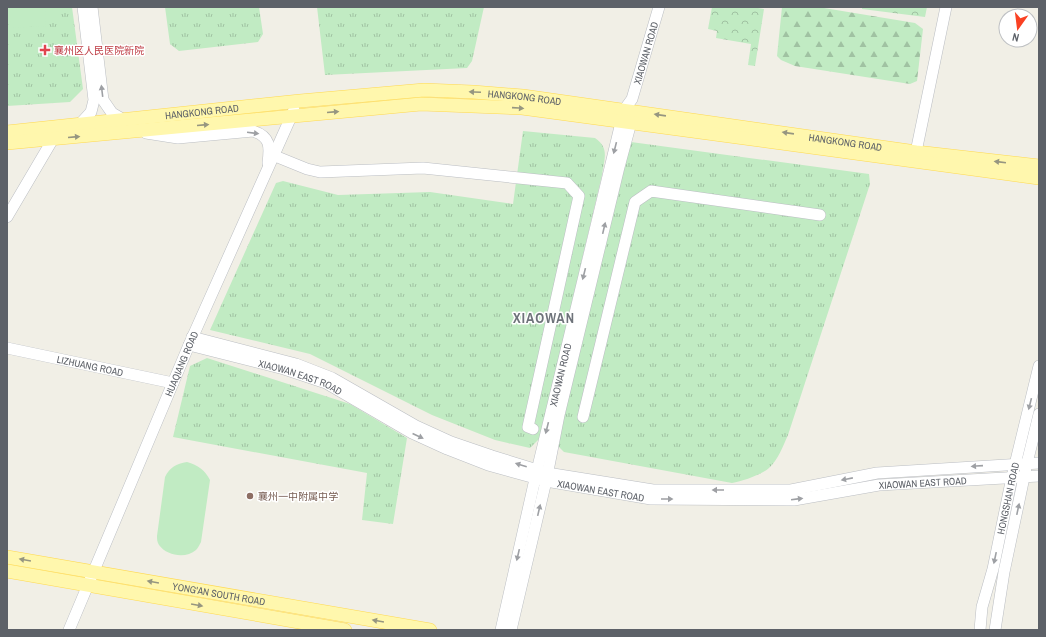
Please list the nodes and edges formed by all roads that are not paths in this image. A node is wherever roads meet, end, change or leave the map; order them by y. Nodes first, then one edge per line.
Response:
1 (83, 7) edge
2 (92, 7) edge
3 (659, 7) edge
4 (946, 7) edge
5 (300, 101) junction
6 (629, 113) junction
7 (291, 116) junction
8 (124, 120) junction
9 (80, 124) junction
10 (131, 131) junction
11 (7, 132) edge
12 (54, 139) junction
13 (7, 143) edge
14 (916, 152) junction
15 (275, 156) junction
16 (1039, 166) edge
17 (266, 175) junction
18 (1039, 178) edge
19 (820, 215) dead end
20 (7, 217) edge
21 (191, 341) junction
22 (7, 348) edge
23 (1039, 366) edge
24 (173, 383) junction
25 (1039, 414) edge
26 (583, 418) dead end
27 (534, 429) dead end
28 (1015, 463) junction
29 (1027, 463) junction
30 (1039, 463) edge
31 (541, 476) junction
32 (1025, 476) junction
33 (1039, 476) edge
34 (1012, 477) junction
35 (7, 557) edge
36 (7, 571) edge
37 (93, 572) junction
38 (87, 586) junction
39 (69, 630) edge
40 (345, 630) edge
41 (430, 630) edge
42 (500, 630) edge
43 (511, 630) edge
44 (980, 630) edge
45 (995, 630) edge

1 - 9 street
8 -> 2 street
3 - 6 street, XIAOWAN ROAD
4 - 14 street
6 -> 5 main road, HANGKONG ROAD
5 - 7 street, HUAQIANG ROAD
5 - 8 main road, HANGKONG ROAD
7 -> 6 main road, HANGKONG ROAD
14 -> 6 main road, HANGKONG ROAD
6 - 18 main road, HANGKONG ROAD
6 - 31 street, XIAOWAN ROAD
10 -> 7 main road, HANGKONG ROAD
7 - 15 street, HUAQIANG ROAD
8 - 9 main road, HANGKONG ROAD
9 - 11 main road, HANGKONG ROAD
12 -> 10 main road, HANGKONG ROAD
10 -> 17 street
12 - 13 main road, HANGKONG ROAD
12 - 20 street
16 -> 14 main road, HANGKONG ROAD
15 - 17 street, HUAQIANG ROAD
15 - 27 street
17 - 21 street, HUAQIANG ROAD
19 - 26 street
21 - 24 street, HUAQIANG ROAD
21 - 31 street, XIAOWAN EAST ROAD
22 - 24 street, LIZHUANG ROAD
23 -> 28 street, HONGSHAN ROAD
24 - 37 street, HUAQIANG ROAD
25 - 29 street, HONGSHAN ROAD
28 - 29 street, XIAOWAN EAST ROAD
28 -> 31 street, XIAOWAN EAST ROAD
28 - 34 street, HONGSHAN ROAD
29 - 30 street, XIAOWAN EAST ROAD
29 - 32 street, HONGSHAN ROAD
31 -> 34 street, XIAOWAN EAST ROAD
31 -> 42 street, XIAOWAN ROAD
43 -> 31 street, XIAOWAN ROAD
32 - 33 street, XIAOWAN EAST ROAD
32 - 34 street, XIAOWAN EAST ROAD
45 -> 32 street, HONGSHAN ROAD
34 -> 44 street, HONGSHAN ROAD
37 -> 35 main road, YONG'AN SOUTH ROAD
36 - 38 main road, YONG'AN SOUTH ROAD
37 - 38 street, HUAQIANG ROAD
41 -> 37 main road, YONG'AN SOUTH ROAD
38 - 39 street, HUAQIANG ROAD
38 -> 40 main road, YONG'AN SOUTH ROAD

